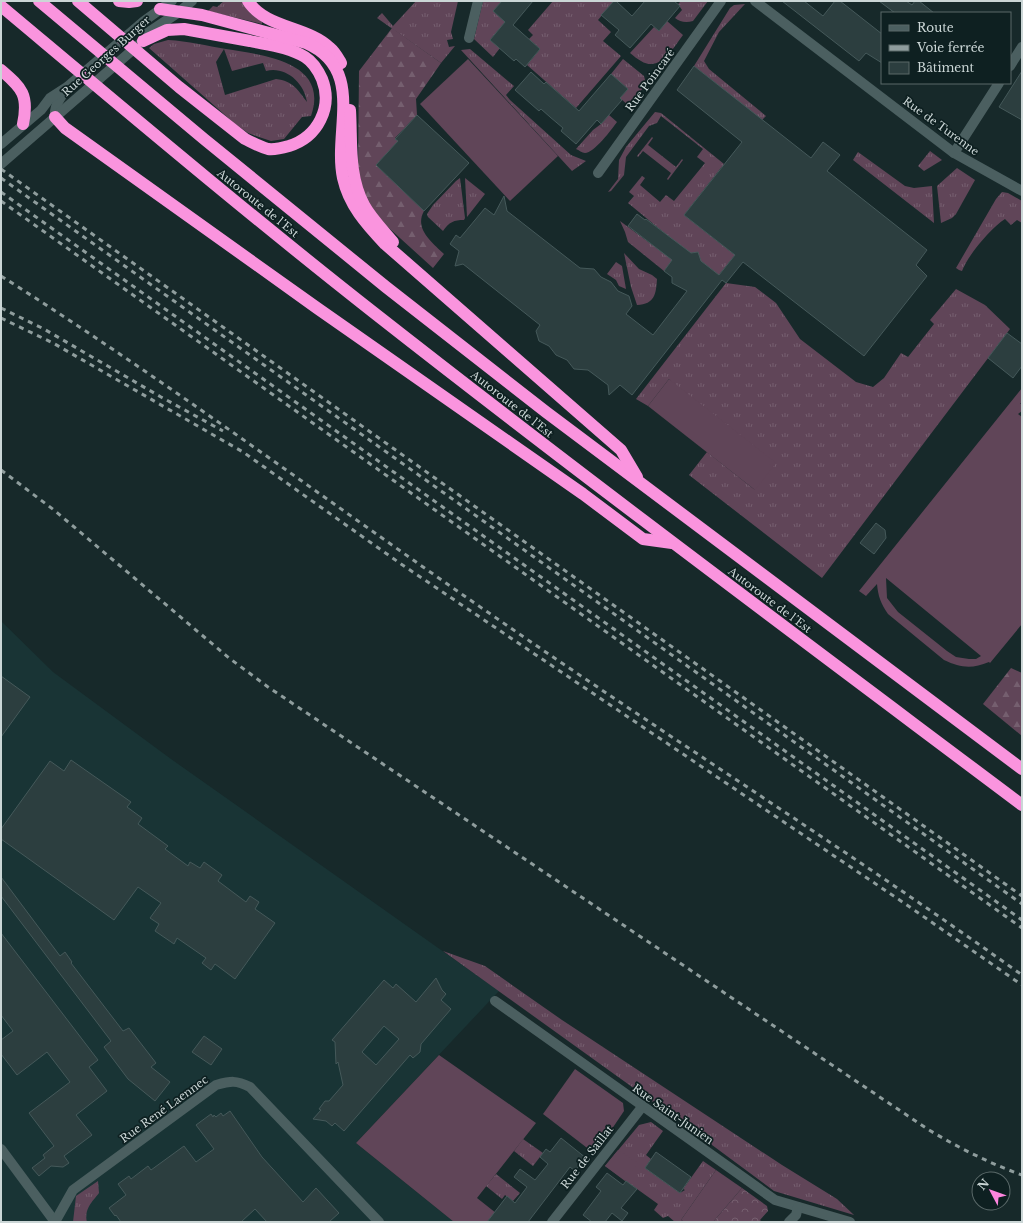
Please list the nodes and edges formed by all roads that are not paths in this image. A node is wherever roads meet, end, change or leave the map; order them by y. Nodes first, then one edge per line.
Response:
1 (39, 1) edge
2 (78, 1) edge
3 (119, 1) edge
4 (137, 1) edge
5 (172, 1) edge
6 (192, 1) edge
7 (248, 1) edge
8 (478, 1) edge
9 (721, 1) edge
10 (755, 1) edge
11 (1, 6) edge
12 (160, 9) junction
13 (179, 12) junction
14 (469, 38) dead end
15 (143, 41) junction
16 (1022, 47) edge
17 (1011, 64) edge
18 (1, 70) edge
19 (998, 84) edge
20 (56, 107) junction
21 (23, 124) junction
22 (1, 144) edge
23 (954, 153) junction
24 (1, 164) edge
25 (598, 173) dead end
26 (1022, 191) edge
27 (425, 279) junction
28 (640, 482) junction
29 (674, 543) junction
30 (1022, 769) edge
31 (1022, 805) edge
32 (495, 1001) dead end
33 (642, 1107) junction
34 (1, 1149) edge
35 (798, 1207) junction
36 (55, 1222) edge
37 (379, 1222) edge
38 (552, 1222) edge
39 (789, 1222) edge
40 (850, 1222) edge

1 - 28 highway, Autoroute de l’Est
2 - 15 highway
3 - 4 highway
5 - 12 street, Rue Georges Burger
6 - 13 street, Rue Georges Burger
7 - 27 highway
8 - 14 street
9 - 25 street, Rue Poincaré
10 - 23 street, Rue de Turenne
11 - 29 highway, Autoroute de l’Est
12 - 13 highway
12 - 20 street, Rue Georges Burger
13 - 15 street, Rue Georges Burger
13 - 27 highway
15 - 20 street, Rue Georges Burger
16 - 17 street
18 - 21 highway
19 - 23 street
20 - 21 street, Rue Georges Burger
20 - 24 street, Rue Georges Burger
20 - 29 highway
21 - 22 street, Rue Georges Burger
23 - 26 street, Rue de Turenne
27 - 28 highway
28 - 30 highway, Autoroute de l’Est
29 - 31 highway, Autoroute de l’Est
32 - 33 street, Rue Saint-Junien
33 - 35 street, Rue Saint-Junien
33 - 38 street, Rue de Saillat
34 - 36 street
35 - 39 street
35 - 40 street, Rue Saint-Junien
36 - 37 street, Rue René Laennec

